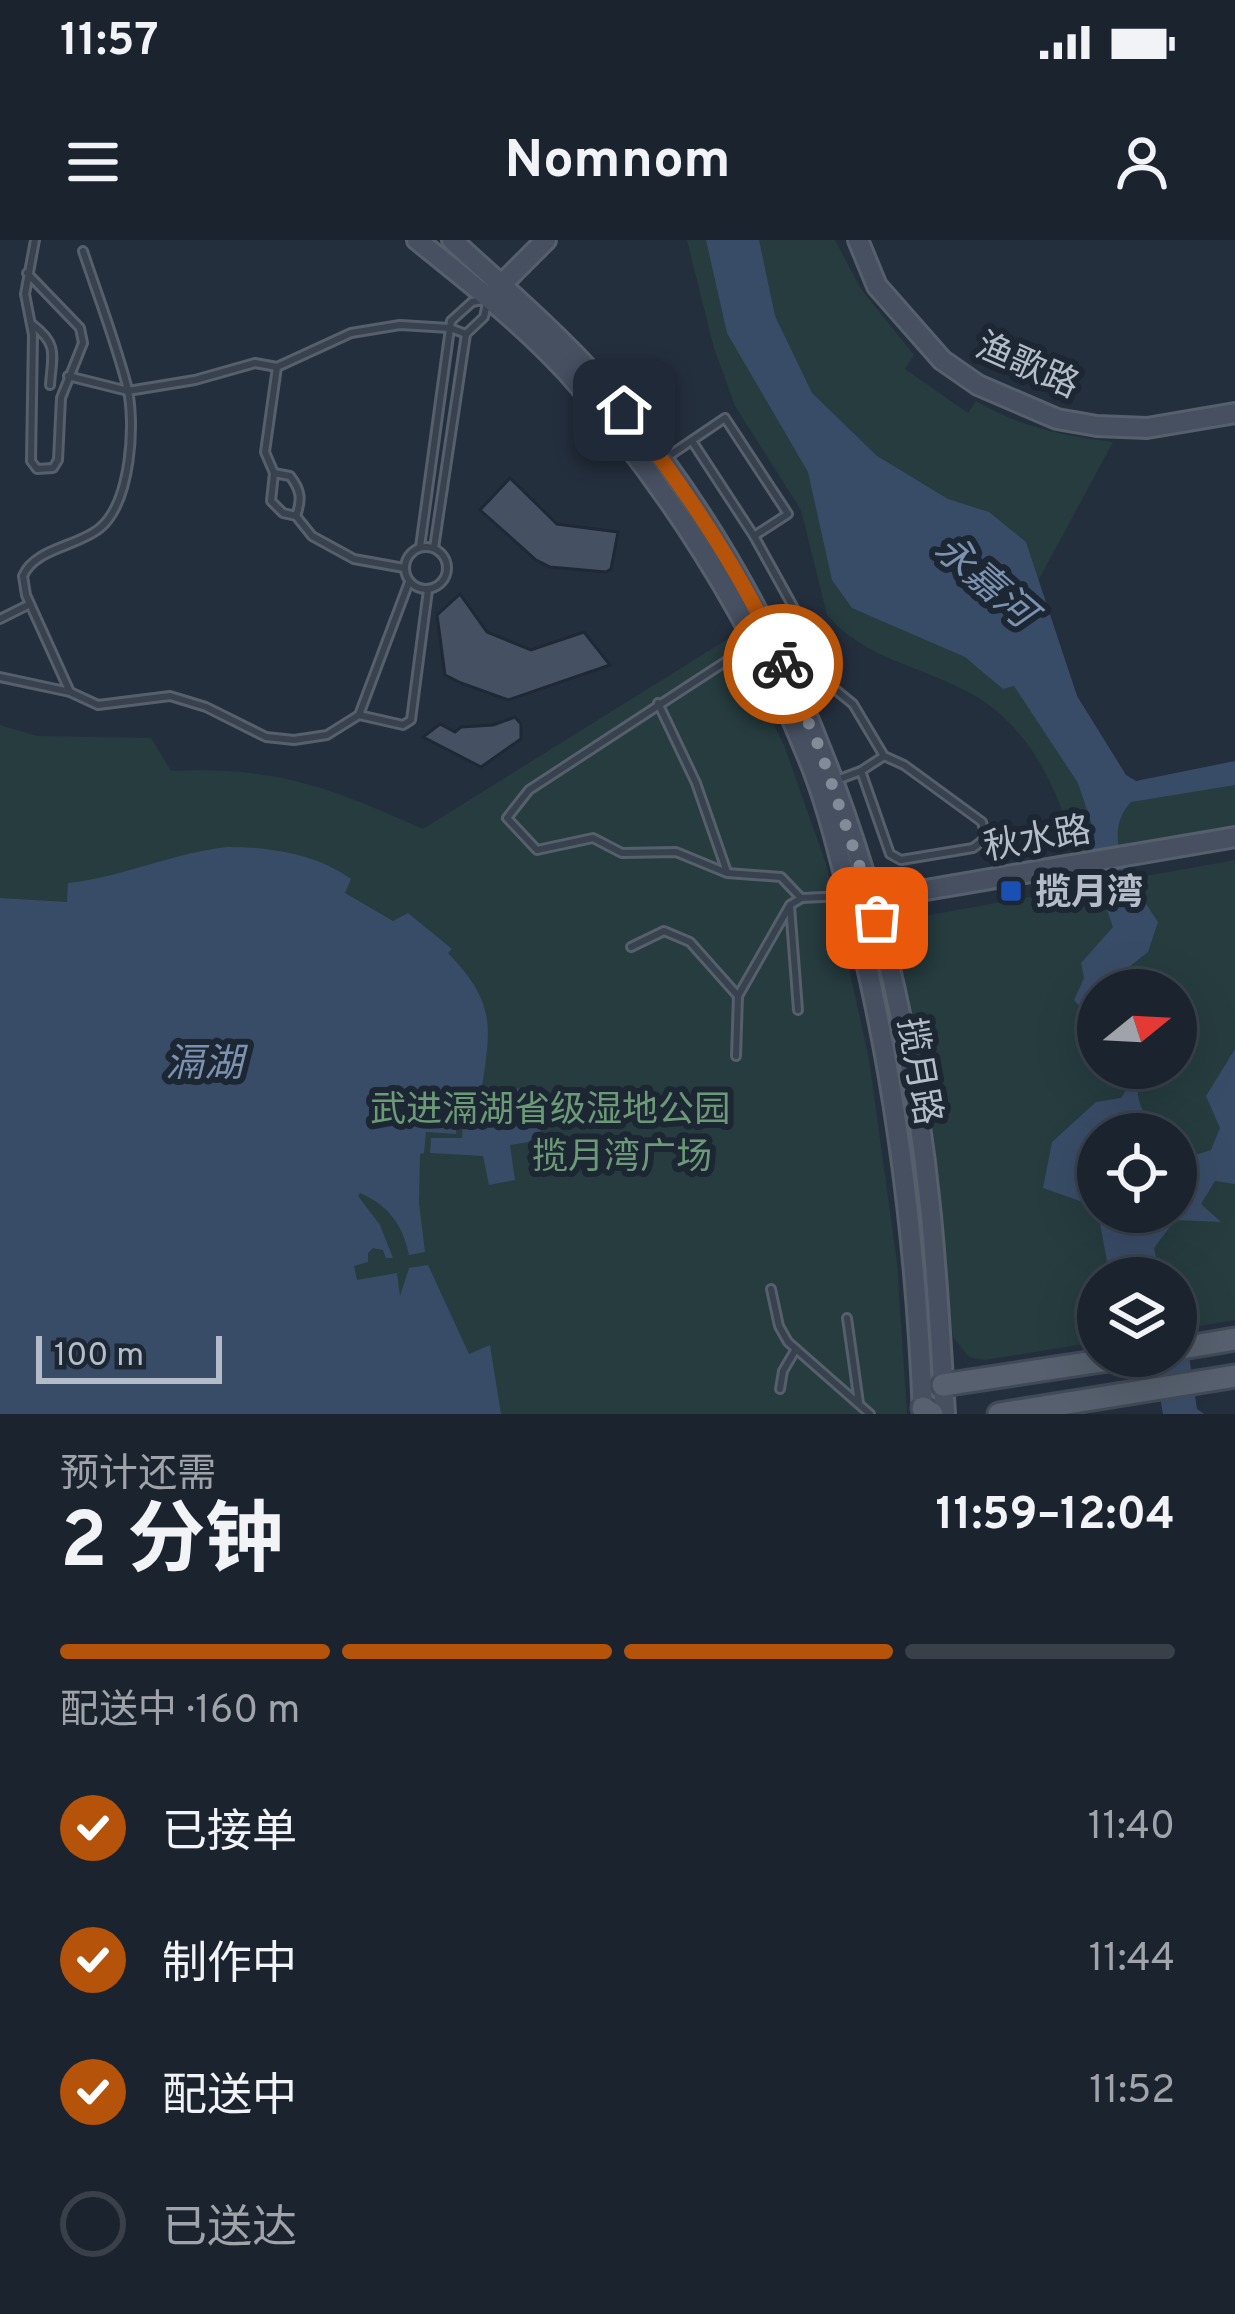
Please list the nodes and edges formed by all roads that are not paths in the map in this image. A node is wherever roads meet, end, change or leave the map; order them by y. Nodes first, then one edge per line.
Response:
1 (35, 240) edge
2 (417, 240) edge
3 (452, 240) edge
4 (546, 240) edge
5 (858, 240) edge
6 (83, 251) dead end
7 (27, 273) junction
8 (494, 292) junction
9 (31, 323) junction
10 (450, 328) junction
11 (466, 334) junction
12 (277, 367) junction
13 (68, 376) junction
14 (50, 385) dead end
15 (128, 391) junction
16 (1235, 412) edge
17 (692, 441) junction
18 (663, 460) junction
19 (274, 473) junction
20 (296, 516) junction
21 (754, 536) junction
22 (420, 547) junction
23 (434, 548) junction
24 (404, 568) junction
25 (409, 582) junction
26 (428, 590) junction
27 (30, 604) junction
28 (0, 619) edge
29 (811, 639) junction
30 (754, 643) junction
31 (780, 658) junction
32 (0, 677) edge
33 (70, 692) junction
34 (658, 703) junction
35 (359, 716) junction
36 (884, 756) junction
37 (861, 772) junction
38 (832, 782) junction
39 (1235, 837) edge
40 (727, 872) junction
41 (850, 896) junction
42 (871, 896) junction
43 (801, 898) junction
44 (790, 904) junction
45 (631, 947) dead end
46 (738, 997) junction
47 (798, 1010) dead end
48 (736, 1056) dead end
49 (772, 1289) dead end
50 (847, 1318) dead end
51 (1235, 1339) edge
52 (1197, 1345) edge
53 (796, 1349) junction
54 (1077, 1365) edge
55 (1235, 1376) edge
56 (943, 1385) junction
57 (780, 1389) dead end
58 (859, 1404) junction
59 (925, 1413) edge
60 (870, 1414) edge
61 (999, 1414) edge

1 - 7 lane
2 - 8 street, 揽月路
3 - 8 street, 揽月路
4 - 8 street
5 - 16 street, 渔歌路
6 - 15 lane
7 - 9 lane
7 - 13 lane
8 - 10 lane
8 - 11 lane
8 - 18 street, 揽月路
8 - 30 street, 揽月路
9 - 13 lane
9 - 14 lane
10 - 11 lane
10 - 12 lane
10 - 22 lane
11 - 23 lane
12 - 15 lane
12 - 19 lane
13 - 15 lane
15 - 27 lane
17 - 18 lane
17 - 21 lane
17 - 21 lane
18 - 31 street, 揽月路
19 - 20 lane
19 - 20 lane
20 - 24 lane
21 - 29 lane
22 - 23 lane
22 - 24 lane
23 - 26 lane
24 - 25 lane
25 - 26 lane
25 - 35 lane
26 - 35 lane
27 - 28 lane
27 - 33 lane
29 - 31 lane
29 - 36 lane
30 - 34 lane
30 - 41 street, 揽月路
31 - 38 street, 揽月路
32 - 33 lane
33 - 35 lane
34 - 40 lane
34 - 40 lane
36 - 37 lane
36 - 37 lane
37 - 38 lane
38 - 42 street, 揽月路
39 - 42 street, 秋水路
40 - 43 lane
41 - 42 street, 秋水路
41 - 43 lane
41 - 59 street, 揽月路
42 - 56 street, 揽月路
43 - 44 lane
44 - 46 lane
44 - 47 lane
45 - 46 lane
46 - 48 lane
49 - 53 lane
50 - 58 lane
51 - 52 main road
53 - 57 lane
53 - 58 lane
54 - 56 main road
55 - 61 main road
56 - 59 street
58 - 60 lane

